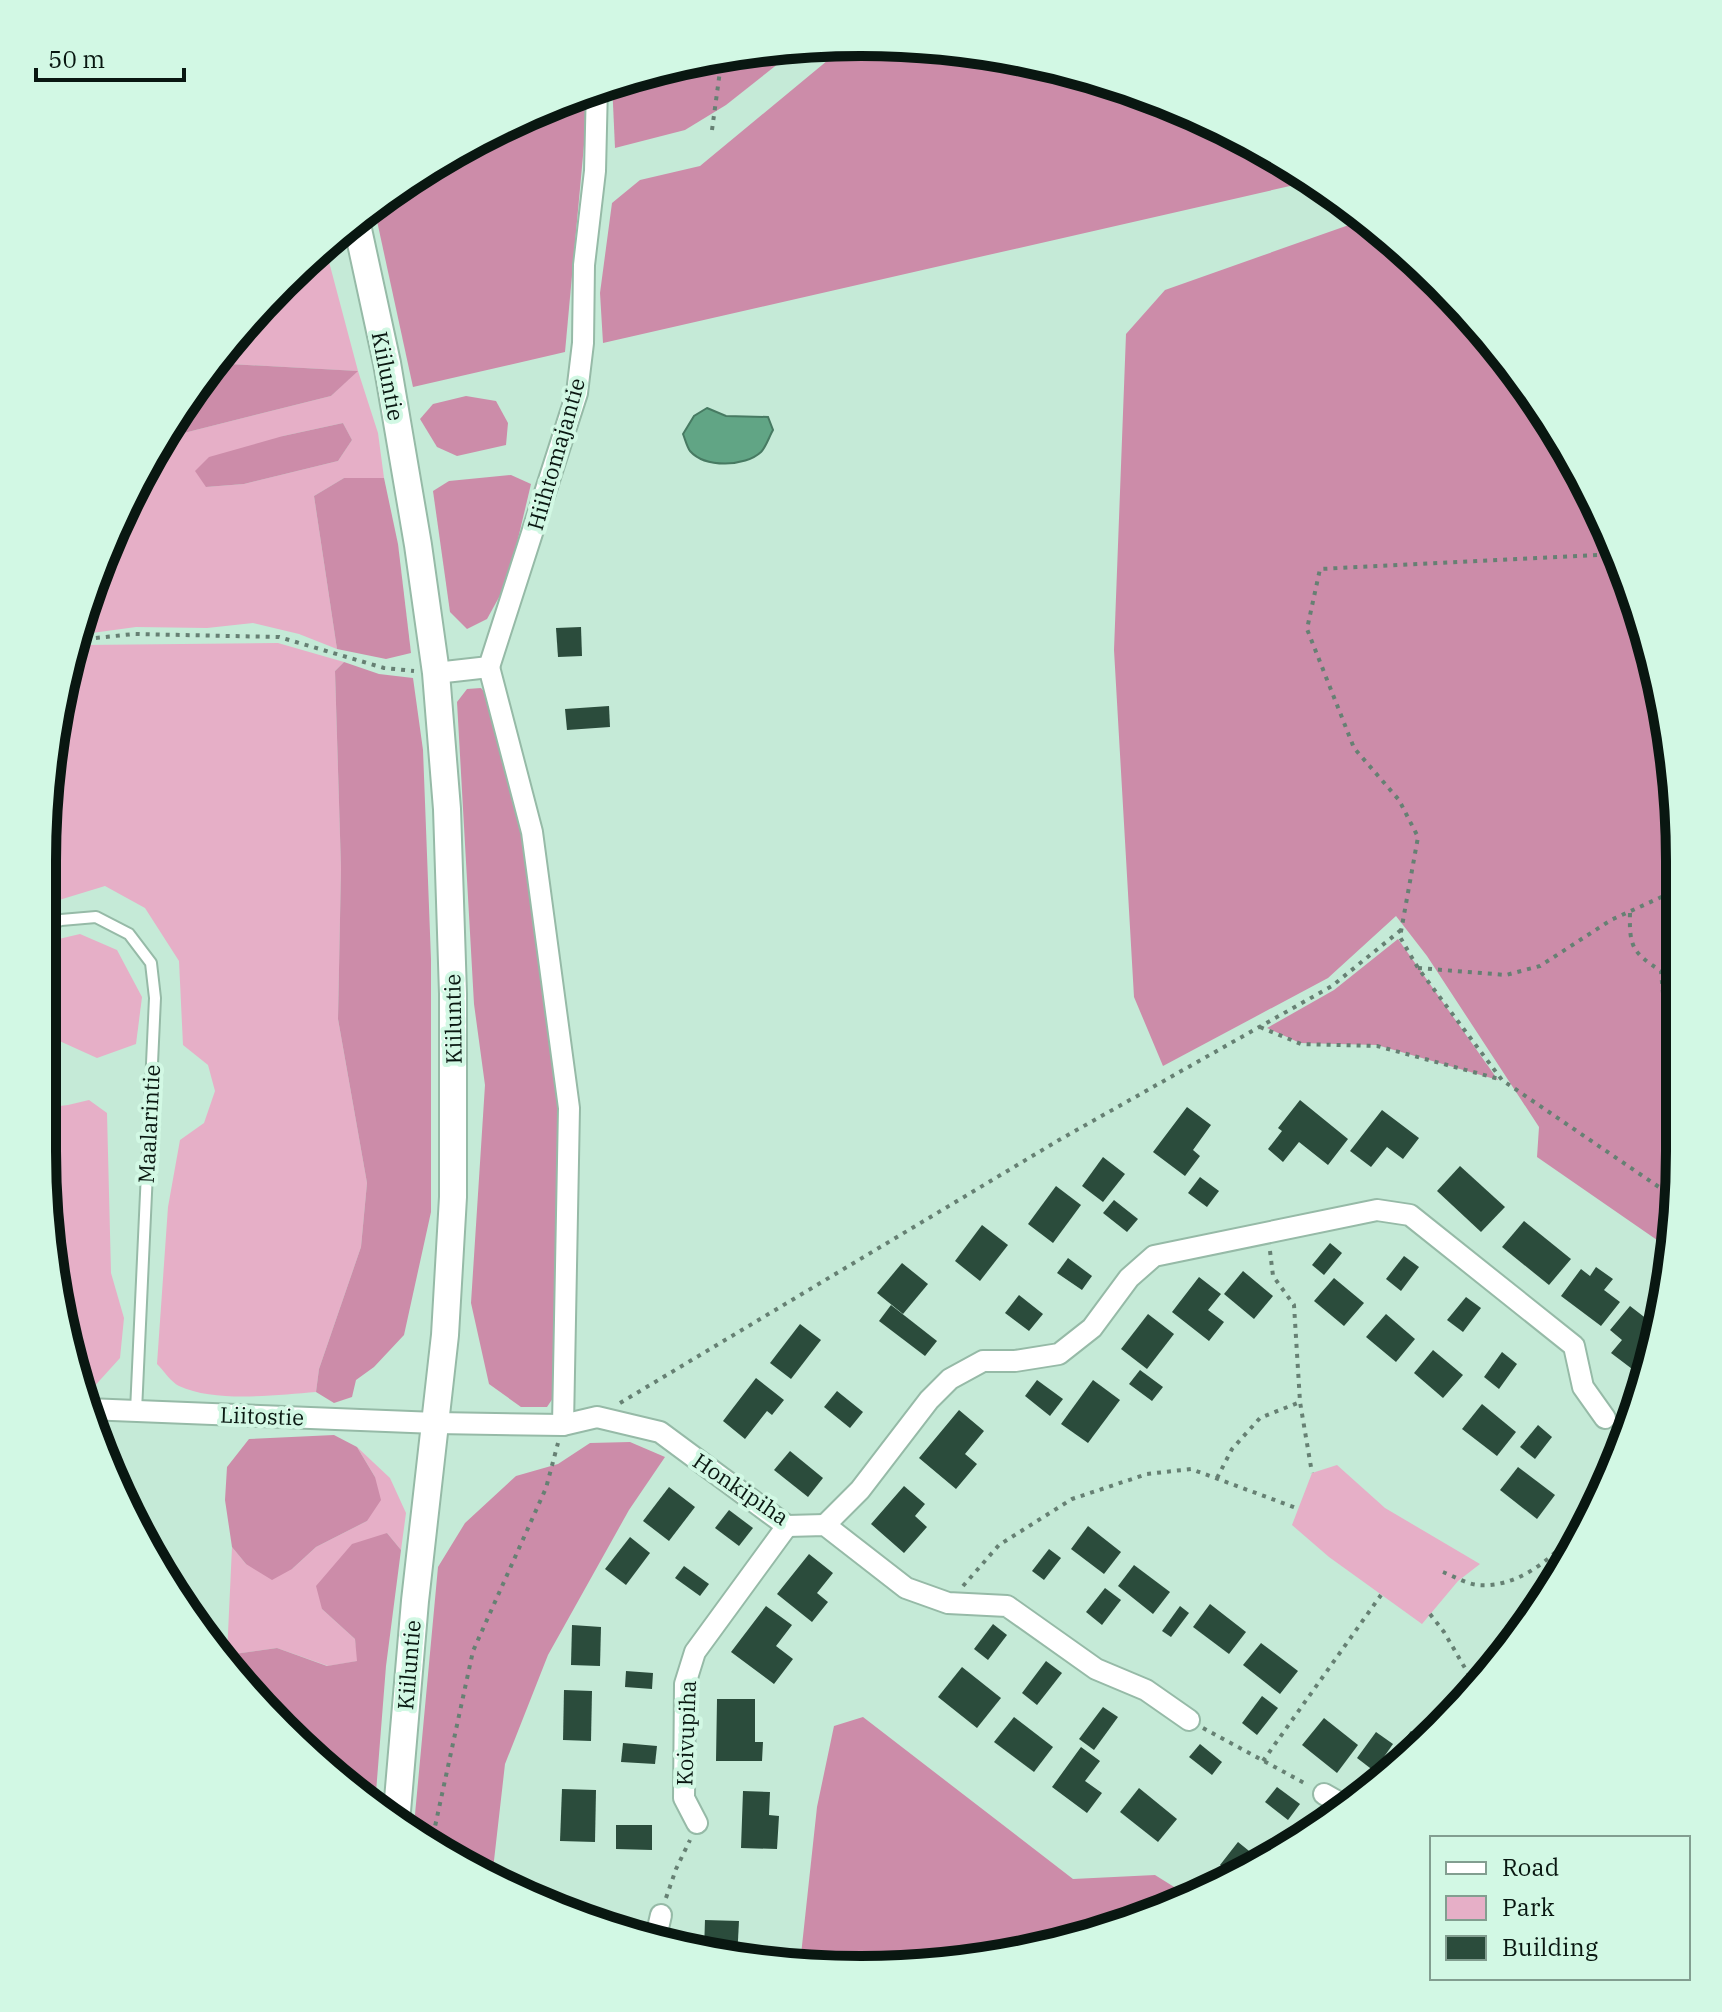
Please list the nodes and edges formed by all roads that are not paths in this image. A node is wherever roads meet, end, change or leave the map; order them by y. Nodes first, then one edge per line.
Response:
1 (597, 101) edge
2 (359, 232) edge
3 (489, 667) junction
4 (436, 673) junction
5 (56, 922) edge
6 (99, 1409) edge
7 (136, 1411) junction
8 (1605, 1418) dead end
9 (436, 1423) junction
10 (563, 1425) junction
11 (825, 1525) junction
12 (787, 1526) junction
13 (1189, 1720) road end
14 (1324, 1794) road end
15 (1336, 1801) edge
16 (397, 1808) edge
17 (697, 1823) road end
18 (661, 1915) road end
19 (658, 1930) edge

1 - 3 street, Hiihtomajantie
2 - 4 street, Kiiluntie
3 - 4 street
3 - 10 street
4 - 9 street, Kiiluntie
5 - 7 lane, Maalarintie
6 - 7 street, Liitostie
7 - 9 street, Liitostie
8 - 11 street
9 - 10 street, Honkipiha
9 - 16 street, Kiiluntie
10 - 12 street, Honkipiha
11 - 12 street, Honkipiha
11 - 13 street
12 - 17 street, Koivupiha
14 - 15 street
18 - 19 street

